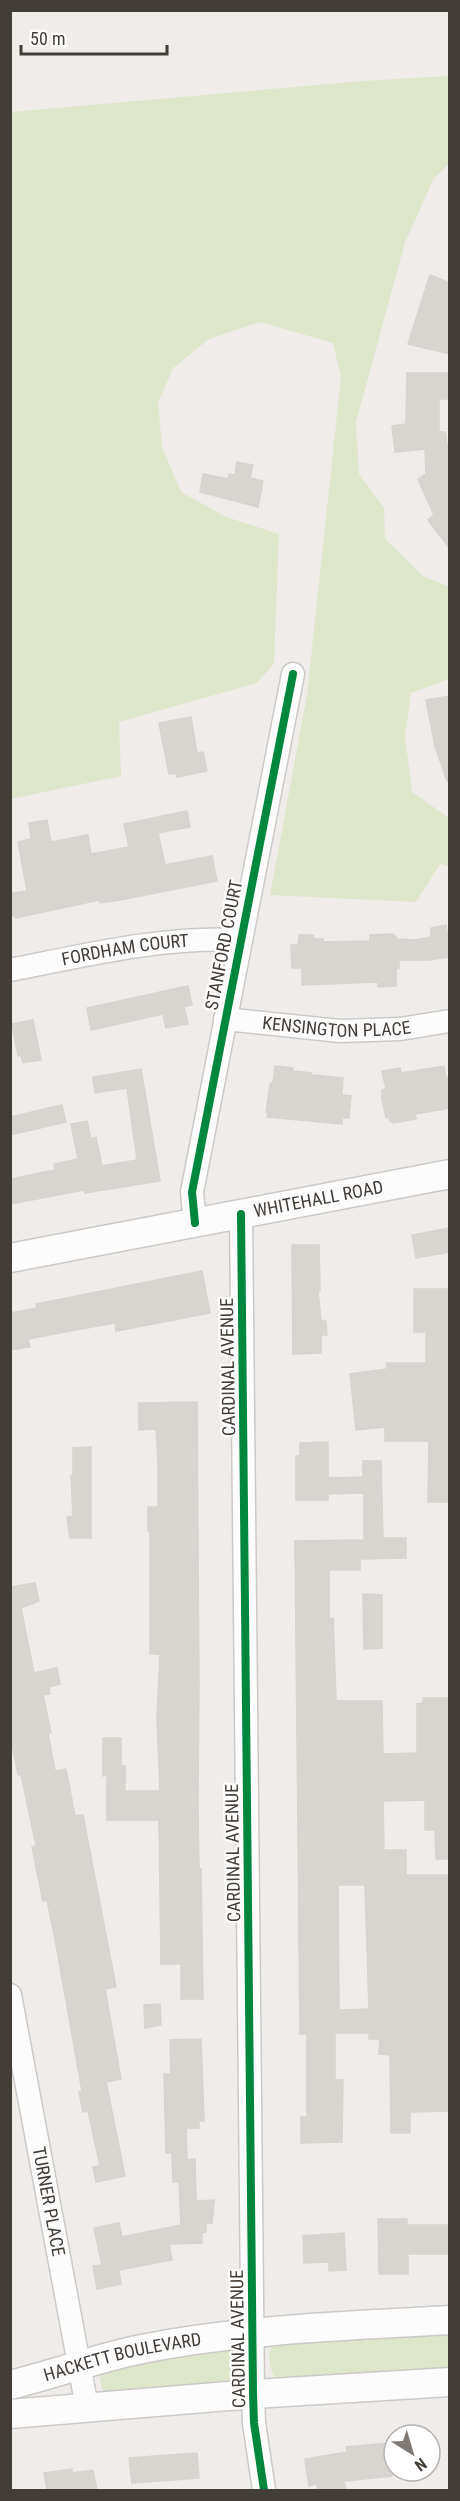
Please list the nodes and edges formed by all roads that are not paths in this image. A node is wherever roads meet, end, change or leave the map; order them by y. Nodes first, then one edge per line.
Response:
1 (293, 674) dead end
2 (241, 940) junction
3 (10, 970) edge
4 (225, 1019) junction
5 (450, 1021) edge
6 (450, 1174) edge
7 (241, 1214) junction
8 (195, 1223) junction
9 (10, 1258) edge
10 (10, 1995) edge
11 (450, 2320) edge
12 (254, 2332) junction
13 (80, 2364) junction
14 (450, 2382) edge
15 (10, 2385) edge
16 (254, 2394) junction
17 (87, 2407) junction
18 (10, 2414) edge
19 (264, 2490) edge

1 - 2 street, STANFORD COURT
2 - 3 street, FORDHAM COURT
2 - 4 street, STANFORD COURT
4 - 5 street, KENSINGTON PLACE
4 - 8 street, STANFORD COURT
6 - 7 street, WHITEHALL ROAD
7 - 8 street, WHITEHALL ROAD
7 - 12 street, CARDINAL AVENUE
8 - 9 street, WHITEHALL ROAD
10 - 13 street, TURNER PLACE
11 - 12 street, HACKETT BOULEVARD
12 - 13 street, HACKETT BOULEVARD
12 - 16 street, CARDINAL AVENUE
13 - 15 street, HACKETT BOULEVARD
13 - 17 street, TURNER PLACE
14 - 16 street, HACKETT BOULEVARD
16 - 17 street, HACKETT BOULEVARD
16 - 19 street, CARDINAL AVENUE
17 - 18 street, HACKETT BOULEVARD

